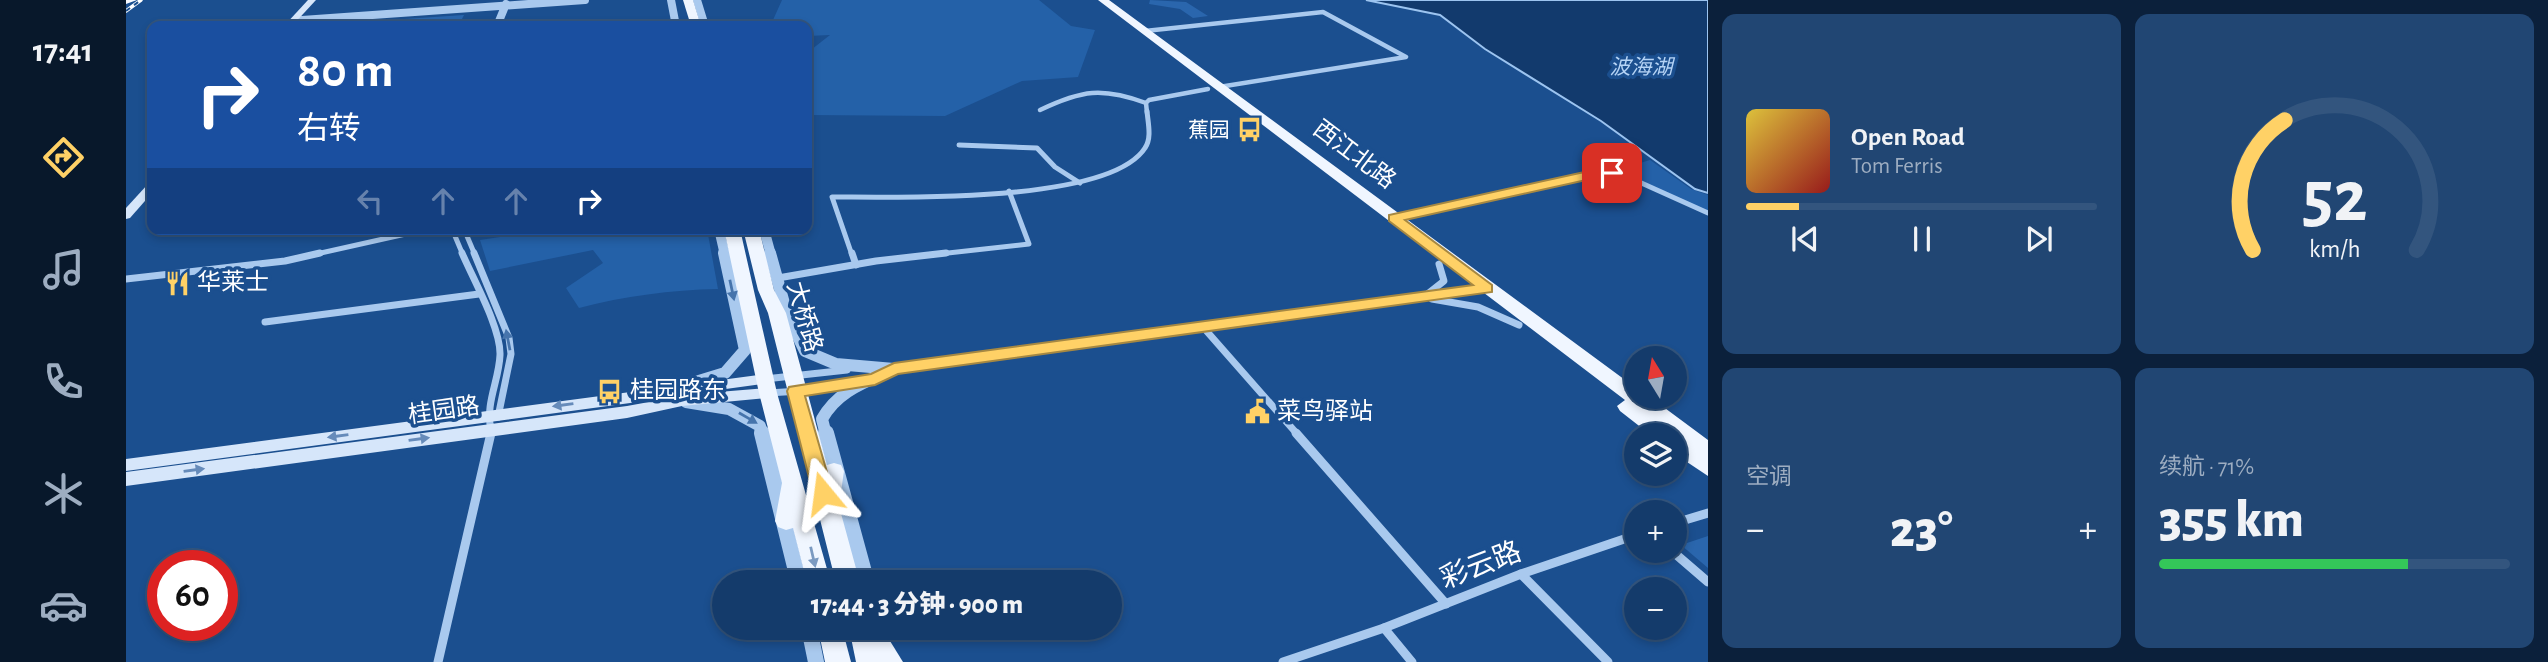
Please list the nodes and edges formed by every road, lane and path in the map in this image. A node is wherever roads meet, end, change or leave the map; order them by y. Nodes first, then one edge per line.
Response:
1 (132, 0) edge
2 (312, 0) edge
3 (319, 0) edge
4 (557, 0) edge
5 (585, 0) edge
6 (671, 0) edge
7 (1092, 0) edge
8 (1103, 0) edge
9 (126, 1) edge
10 (687, 2) edge
11 (503, 5) junction
12 (1117, 14) junction
13 (293, 21) edge
14 (301, 21) edge
15 (493, 21) edge
16 (498, 21) edge
17 (683, 21) edge
18 (684, 21) edge
19 (701, 21) edge
20 (1145, 31) junction
21 (1214, 88) junction
22 (1146, 103) junction
23 (1040, 110) dead end
24 (959, 145) dead end
25 (147, 182) edge
26 (1080, 183) junction
27 (1009, 191) junction
28 (147, 192) edge
29 (126, 205) edge
30 (1708, 213) edge
31 (126, 215) edge
32 (1394, 218) junction
33 (401, 235) edge
34 (455, 235) edge
35 (466, 235) edge
36 (727, 235) edge
37 (728, 235) edge
38 (752, 235) edge
39 (766, 235) edge
40 (1432, 254) junction
41 (856, 265) junction
42 (126, 279) edge
43 (779, 281) junction
44 (1480, 289) junction
45 (479, 293) junction
46 (1421, 298) junction
47 (777, 313) junction
48 (265, 322) dead end
49 (1519, 325) junction
50 (1202, 327) junction
51 (1570, 356) junction
52 (862, 367) junction
53 (894, 369) junction
54 (875, 379) junction
55 (793, 384) junction
56 (766, 386) junction
57 (655, 393) junction
58 (682, 401) junction
59 (492, 420) junction
60 (1650, 423) edge
61 (1708, 451) edge
62 (1687, 452) edge
63 (126, 465) edge
64 (1708, 468) edge
65 (834, 471) junction
66 (126, 479) edge
67 (791, 485) junction
68 (828, 511) junction
69 (1708, 513) edge
70 (1687, 519) edge
71 (786, 521) junction
72 (1624, 539) edge
73 (1686, 563) edge
74 (796, 570) edge
75 (816, 570) edge
76 (844, 570) edge
77 (863, 570) edge
78 (1521, 574) junction
79 (1708, 582) edge
80 (1446, 604) junction
81 (1384, 628) junction
82 (811, 640) edge
83 (833, 640) edge
84 (863, 640) edge
85 (876, 640) edge
86 (884, 640) edge
87 (438, 662) edge
88 (816, 662) edge
89 (838, 662) edge
90 (869, 662) edge
91 (890, 662) edge
92 (1283, 662) edge
93 (1412, 662) edge
94 (1608, 662) edge

1 - 9 highway
2 - 13 main road
3 - 14 main road
4 - 11 street
5 - 11 street
6 - 17 street
7 - 12 main road, 西江北路
8 - 12 main road, 西江北路
10 - 18 main road
10 - 19 street
11 - 14 street
11 - 15 street
11 - 16 street
12 - 20 main road, 西江北路
12 - 21 main road, 西江北路
20 - 21 main road, 西江北路
20 - 21 street
21 - 22 street
21 - 32 main road, 西江北路
21 - 40 main road, 西江北路
22 - 23 street
22 - 26 street
24 - 26 street
25 - 29 main road
26 - 27 street
27 - 41 street
27 - 41 street
28 - 31 main road
30 - 32 street
32 - 40 main road, 西江北路
33 - 42 street
34 - 45 street
59 -> 35 street
36 -> 57 street
37 - 56 main road, 大桥路
38 - 47 main road, 大桥路
39 - 43 street
40 - 44 main road, 西江北路
40 - 46 street
41 - 43 street
43 - 47 main road
43 - 52 street
44 - 46 street
44 - 49 main road, 西江北路
44 - 51 main road, 西江北路
45 - 48 street
45 - 59 street
46 - 49 street
46 - 50 street
47 - 55 main road, 大桥路
49 - 51 main road, 西江北路
50 - 53 street
50 - 80 street
51 - 60 main road, 西江北路
51 - 61 main road, 西江北路
52 - 53 street
52 - 55 street
53 - 54 street
54 - 55 street
54 - 65 street
55 - 56 street
55 - 56 street
55 - 68 main road, 大桥路
56 - 57 main road, 桂园路
56 - 58 main road, 桂园路
56 - 67 main road, 大桥路
57 -> 59 main road, 桂园路
58 - 59 main road, 桂园路
58 -> 71 street
59 -> 63 main road, 桂园路
66 -> 59 main road, 桂园路
59 - 87 street
62 - 64 main road
65 - 68 main road
65 - 77 street
67 - 71 main road
67 -> 75 main road, 大桥路
68 - 76 main road, 大桥路
69 - 70 street
71 - 74 street
72 - 78 street, 彩云路
73 - 79 street
78 - 80 street, 彩云路
78 - 94 street
80 - 81 street, 彩云路
81 - 92 street, 彩云路
81 - 93 street
82 - 88 street
83 - 89 main road
84 - 90 main road
85 - 91 main road
86 - 91 street

